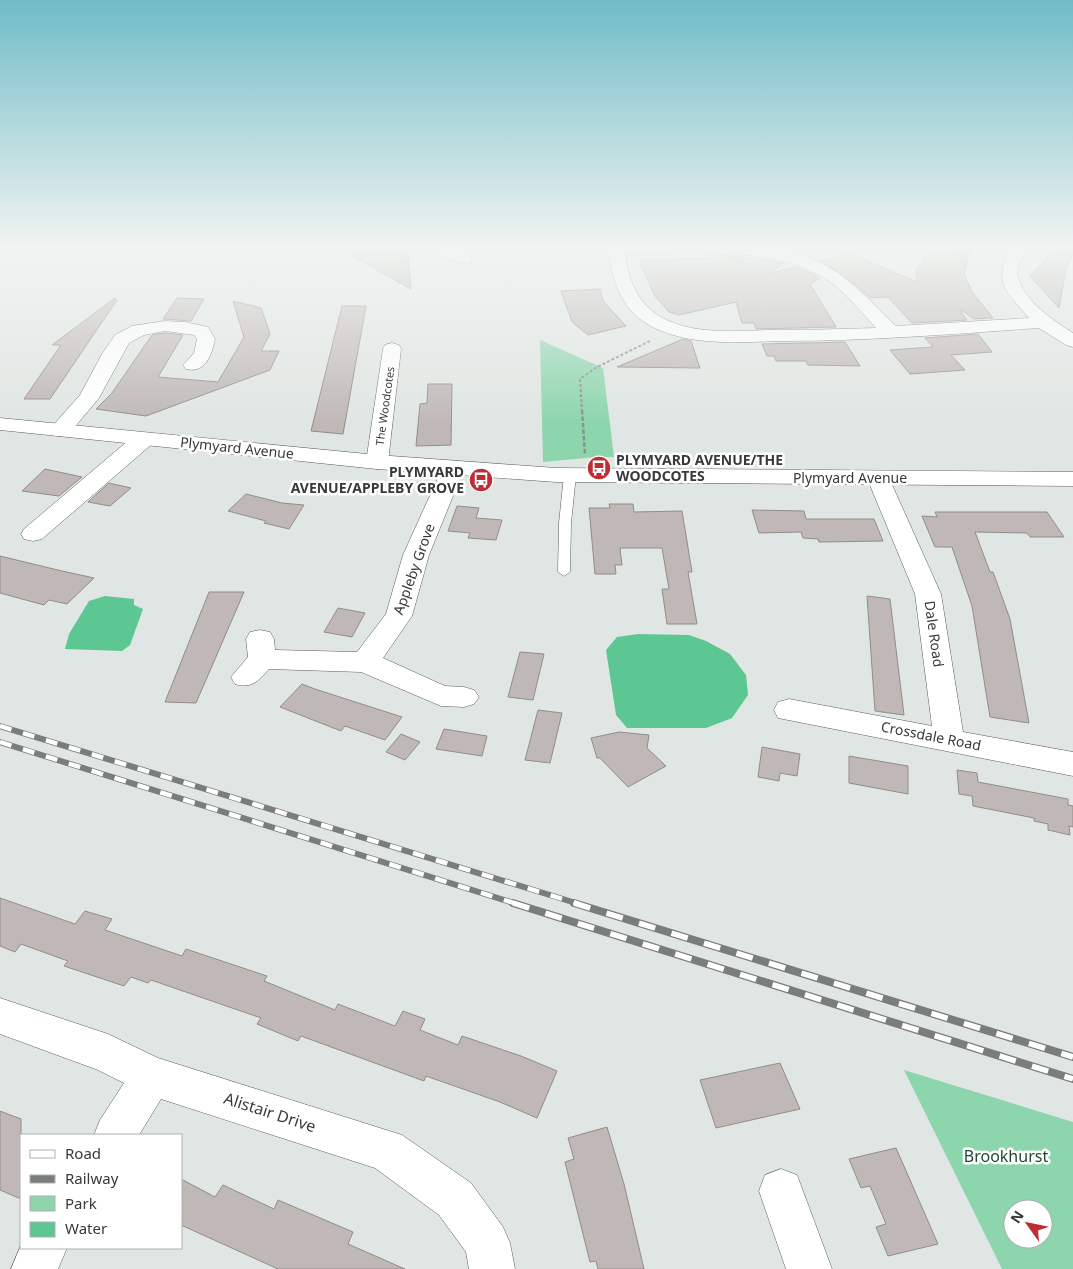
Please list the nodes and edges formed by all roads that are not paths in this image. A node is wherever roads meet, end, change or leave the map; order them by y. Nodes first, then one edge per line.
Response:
1 (636, 306) edge
2 (865, 306) edge
3 (1028, 306) edge
4 (1043, 322) junction
5 (891, 332) junction
6 (1073, 341) edge
7 (392, 349) dead end
8 (205, 358) dead end
9 (1, 425) edge
10 (60, 430) junction
11 (144, 439) junction
12 (377, 462) junction
13 (453, 469) junction
14 (579, 475) junction
15 (878, 478) junction
16 (1073, 479) edge
17 (33, 534) dead end
18 (564, 572) dead end
19 (256, 658) dead end
20 (365, 662) junction
21 (446, 702) dead end
22 (790, 710) dead end
23 (949, 739) junction
24 (1073, 764) edge
25 (0, 1016) edge
26 (152, 1076) junction
27 (116, 1134) edge
28 (781, 1191) dead end
29 (44, 1249) edge
30 (34, 1269) edge
31 (492, 1269) edge
32 (809, 1269) edge

1 - 5 street
2 - 5 street
3 - 4 street
4 - 5 street
4 - 6 street
7 - 12 street, The Woodcotes
8 - 10 street
9 - 10 street, Plymyard Avenue
10 - 11 street, Plymyard Avenue
11 - 12 street, Plymyard Avenue
11 - 17 street
12 - 13 street, Plymyard Avenue
13 - 14 street, Plymyard Avenue
13 - 20 street, Appleby Grove
14 - 15 street, Plymyard Avenue
14 - 18 lane
15 - 16 street, Plymyard Avenue
15 - 23 street, Dale Road
19 - 20 street
20 - 21 street
22 - 23 street, Crossdale Road
23 - 24 street, Crossdale Road
25 - 26 street, Alistair Drive
26 - 27 street
26 - 31 street, Alistair Drive
28 - 32 street
29 - 30 street

